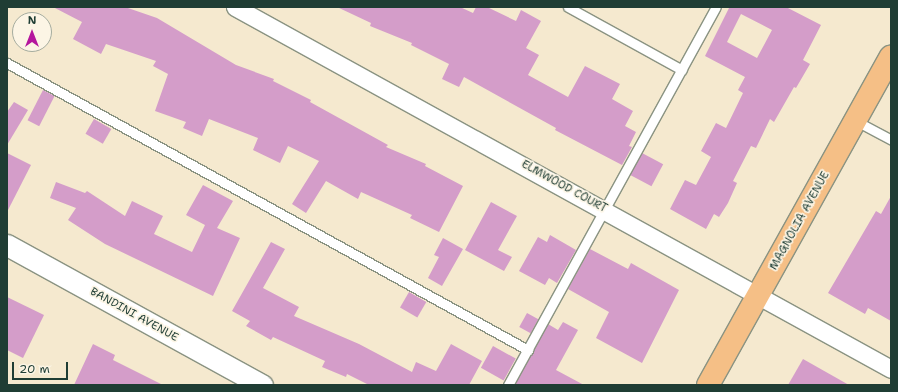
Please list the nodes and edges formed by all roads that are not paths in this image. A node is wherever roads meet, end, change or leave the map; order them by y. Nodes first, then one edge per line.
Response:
1 (235, 7) edge
2 (568, 7) edge
3 (716, 7) edge
4 (891, 56) edge
5 (7, 63) edge
6 (682, 70) junction
7 (856, 121) junction
8 (891, 140) edge
9 (606, 210) junction
10 (7, 245) edge
11 (758, 296) junction
12 (528, 350) junction
13 (891, 369) edge
14 (262, 385) edge
15 (508, 385) edge
16 (708, 385) edge

1 - 9 street, ELMWOOD COURT
2 - 6 lane
3 - 6 lane
4 - 7 main road, MAGNOLIA AVENUE
5 - 12 lane
6 - 9 lane
7 - 8 lane
7 - 11 main road, MAGNOLIA AVENUE
9 - 11 street, ELMWOOD COURT
9 - 12 lane
10 - 14 street, BANDINI AVENUE
11 - 13 street, ELMWOOD COURT
11 - 16 main road, MAGNOLIA AVENUE
12 - 15 lane

